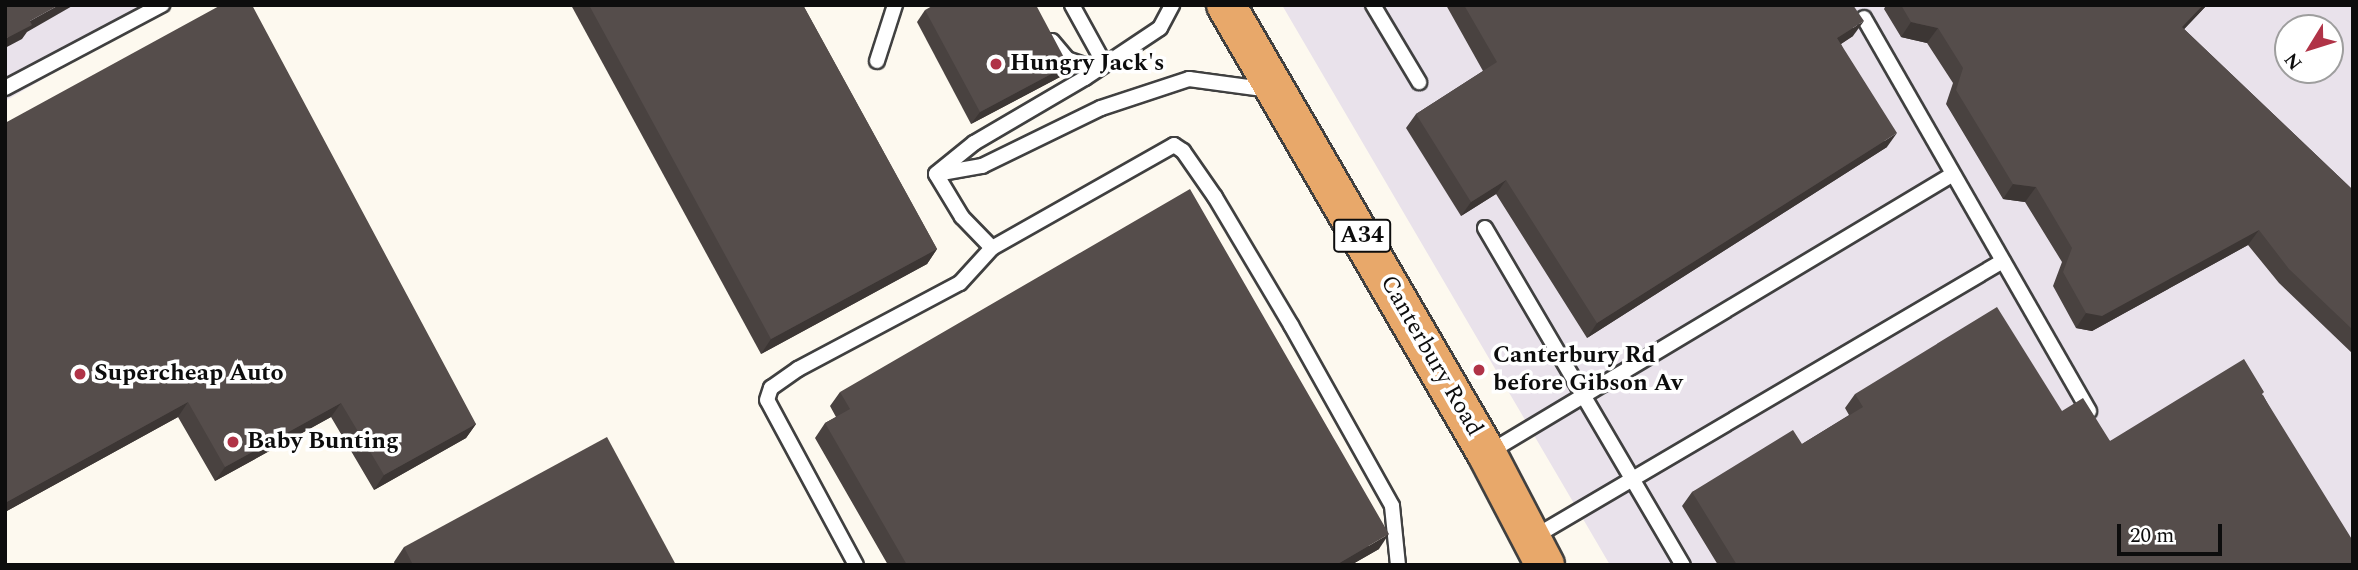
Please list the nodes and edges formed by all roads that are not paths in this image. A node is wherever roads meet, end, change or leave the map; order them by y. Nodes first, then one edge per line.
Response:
1 (162, 5) edge
2 (895, 5) edge
3 (1072, 5) edge
4 (1172, 5) edge
5 (1226, 5) edge
6 (1373, 5) edge
7 (1864, 19) edge
8 (1045, 25) edge
9 (877, 61) dead end
10 (1100, 66) junction
11 (1419, 82) dead end
12 (5, 88) edge
13 (1278, 91) junction
14 (936, 174) junction
15 (1953, 174) junction
16 (1485, 228) dead end
17 (992, 248) junction
18 (2003, 261) junction
19 (1584, 394) junction
20 (2089, 411) edge
21 (1487, 454) junction
22 (1632, 479) junction
23 (1539, 551) edge
24 (856, 565) edge
25 (1398, 565) edge
26 (1683, 565) edge

1 - 12 lane
2 - 9 lane
3 - 10 lane
4 - 10 lane
5 - 13 highway, Canterbury Road / A34
6 - 11 lane
7 - 15 lane
8 - 10 lane
10 - 14 lane
13 - 14 lane
13 - 21 highway, Canterbury Road / A34
14 - 17 lane
15 - 18 lane
15 - 19 lane
16 - 19 lane
17 - 24 lane
17 - 25 lane
18 - 20 lane
18 - 22 lane
19 - 21 lane
19 - 22 lane
21 - 23 highway, Canterbury Road / A34
22 - 23 lane
22 - 26 lane

